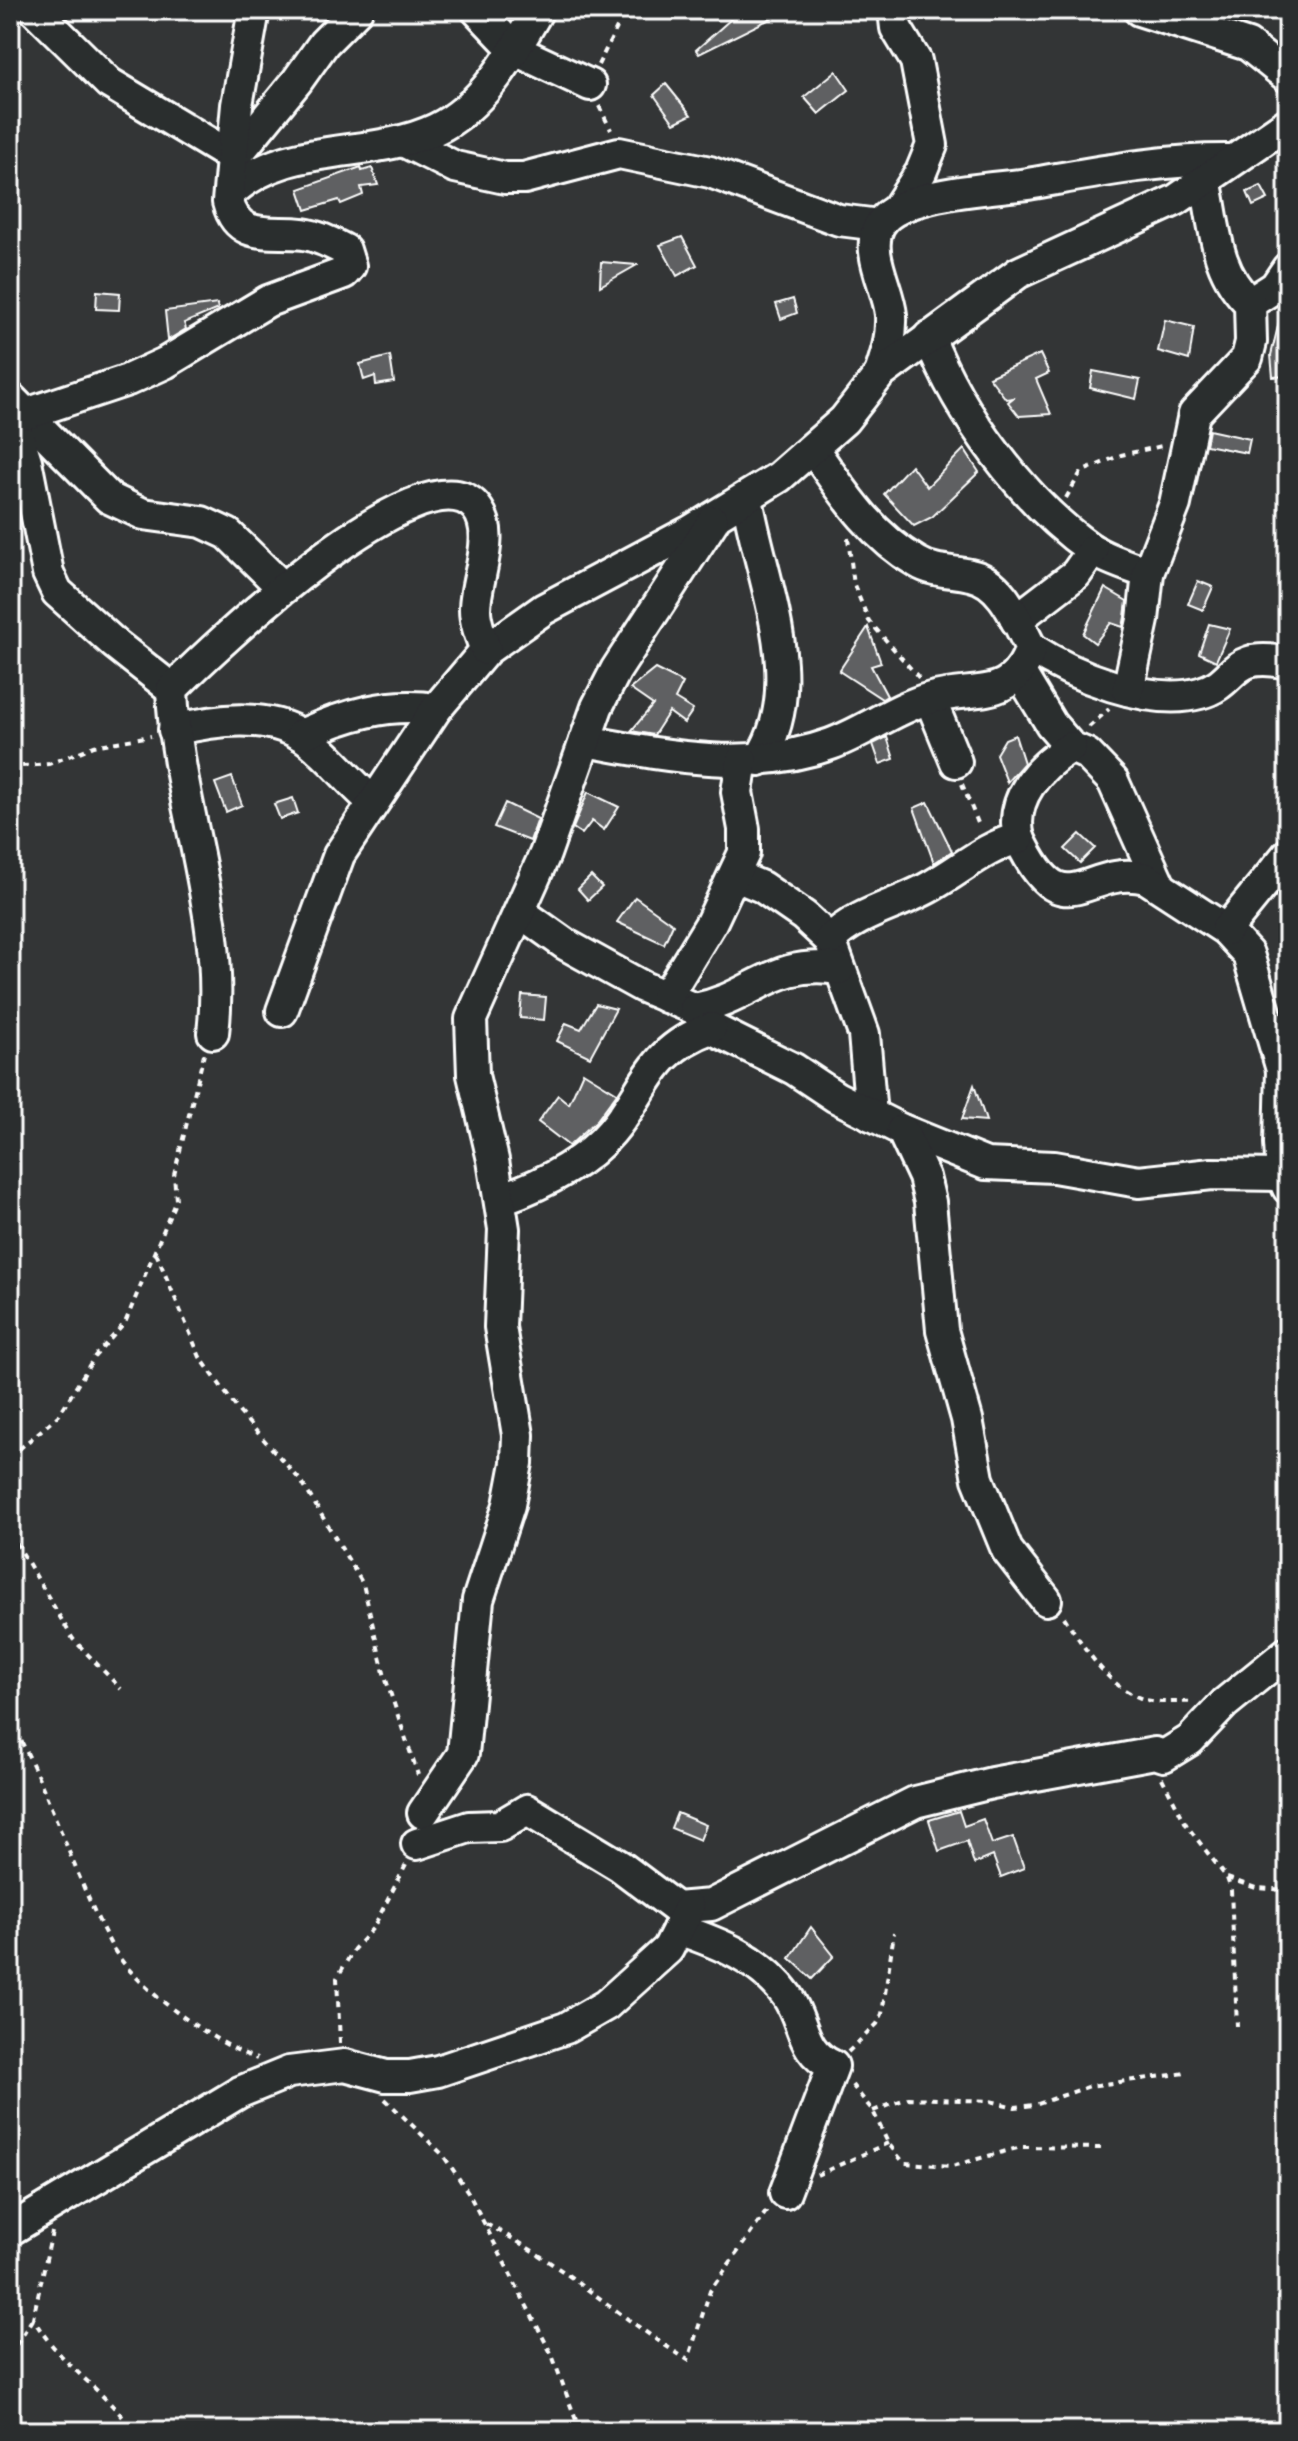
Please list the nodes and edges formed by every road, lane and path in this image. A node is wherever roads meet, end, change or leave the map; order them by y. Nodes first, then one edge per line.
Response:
1 (35, 10) edge
2 (254, 10) edge
3 (357, 10) edge
4 (477, 10) edge
5 (538, 10) edge
6 (894, 10) edge
7 (1139, 10) edge
8 (515, 50) junction
9 (1288, 77) edge
10 (590, 85) dead end
11 (1288, 123) edge
12 (403, 141) junction
13 (234, 158) junction
14 (1233, 160) junction
15 (1205, 179) junction
16 (229, 194) junction
17 (888, 217) junction
18 (1288, 268) edge
19 (1250, 303) junction
20 (929, 337) junction
21 (880, 374) junction
22 (15, 408) edge
23 (813, 449) junction
24 (1184, 449) junction
25 (747, 498) junction
26 (717, 516) junction
27 (1054, 516) junction
28 (847, 537) dead end
29 (1093, 550) junction
30 (1148, 573) junction
31 (282, 587) junction
32 (1016, 620) junction
33 (486, 650) junction
34 (1025, 660) junction
35 (1288, 663) edge
36 (172, 689) junction
37 (1128, 690) junction
38 (930, 699) junction
39 (436, 709) junction
40 (174, 730) junction
41 (301, 735) junction
42 (585, 741) junction
43 (1071, 747) junction
44 (751, 760) junction
45 (956, 762) joint
46 (10, 767) edge
47 (372, 801) junction
48 (1019, 838) junction
49 (987, 849) junction
50 (1288, 854) edge
51 (736, 876) junction
52 (1160, 886) junction
53 (520, 912) junction
54 (1226, 930) junction
55 (834, 955) junction
56 (666, 997) junction
57 (282, 1011) dead end
58 (703, 1019) junction
59 (213, 1033) joint
60 (871, 1115) junction
61 (902, 1130) junction
62 (1286, 1180) edge
63 (501, 1199) junction
64 (156, 1253) junction
65 (10, 1457) edge
66 (10, 1532) edge
67 (1046, 1600) joint
68 (1288, 1652) edge
69 (121, 1689) dead end
70 (1225, 1703) junction
71 (10, 1720) edge
72 (1155, 1753) junction
73 (423, 1813) joint
74 (417, 1844) joint
75 (1227, 1878) junction
76 (1288, 1890) edge
77 (684, 1919) junction
78 (894, 1933) dead end
79 (1237, 2026) dead end
80 (833, 2066) junction
81 (356, 2068) junction
82 (289, 2072) junction
83 (1186, 2073) dead end
84 (873, 2111) junction
85 (888, 2143) junction
86 (1104, 2148) dead end
87 (785, 2193) junction
88 (60, 2199) junction
89 (486, 2224) junction
90 (10, 2230) edge
91 (33, 2318) junction
92 (10, 2355) edge
93 (134, 2431) edge
94 (580, 2431) edge

1 - 13 street
2 - 13 street
3 - 13 street
4 - 8 street
5 - 8 street
6 - 17 street
7 - 9 street
8 - 10 street
8 - 12 street
11 - 14 street
12 - 16 street
12 - 17 street
13 - 16 street
14 - 15 street
14 - 17 street
15 - 19 street
15 - 20 street
16 - 22 street
17 - 21 street
18 - 19 street
19 - 24 street
20 - 21 street
20 - 27 street
21 - 23 street
22 - 31 street
22 - 36 street
23 - 25 street
23 - 32 street
24 - 27 path
24 - 30 street
25 - 26 street
25 - 44 street
26 - 33 street
26 - 42 street
27 - 29 street
28 - 38 path
29 - 30 street
29 - 32 street
30 - 37 street
31 - 33 street
31 - 36 street
32 - 34 street
33 - 39 street
34 - 37 street
34 - 38 street
34 - 43 street
35 - 37 street
36 - 40 street
37 - 43 path
38 - 44 street
38 - 45 street
39 - 41 street
39 - 47 street
40 - 41 street
40 - 46 path
40 - 59 street
41 - 47 street
42 - 44 street
42 - 53 street
43 - 48 street
43 - 52 street
44 - 51 street
45 - 49 path
47 - 57 street
48 - 49 street
48 - 52 street
49 - 55 street
50 - 54 street
51 - 55 street
51 - 56 street
52 - 54 street
53 - 56 street
53 - 63 street
54 - 62 street
55 - 58 street
55 - 60 street
56 - 58 street
58 - 60 street
58 - 63 street
59 - 64 path
60 - 61 street
61 - 62 street
61 - 67 street
63 - 73 street
64 - 65 path
64 - 73 path
66 - 69 path
67 - 70 path
68 - 70 street
70 - 72 street
71 - 82 path
72 - 75 path
72 - 77 street
74 - 77 street
74 - 81 path
75 - 76 path
75 - 79 path
77 - 80 street
77 - 81 street
78 - 80 path
80 - 84 path
80 - 87 street
81 - 82 street
81 - 89 path
82 - 88 street
83 - 84 path
84 - 85 path
85 - 86 path
85 - 87 path
87 - 89 path
88 - 90 street
88 - 91 path
89 - 94 path
91 - 92 path
91 - 93 path

